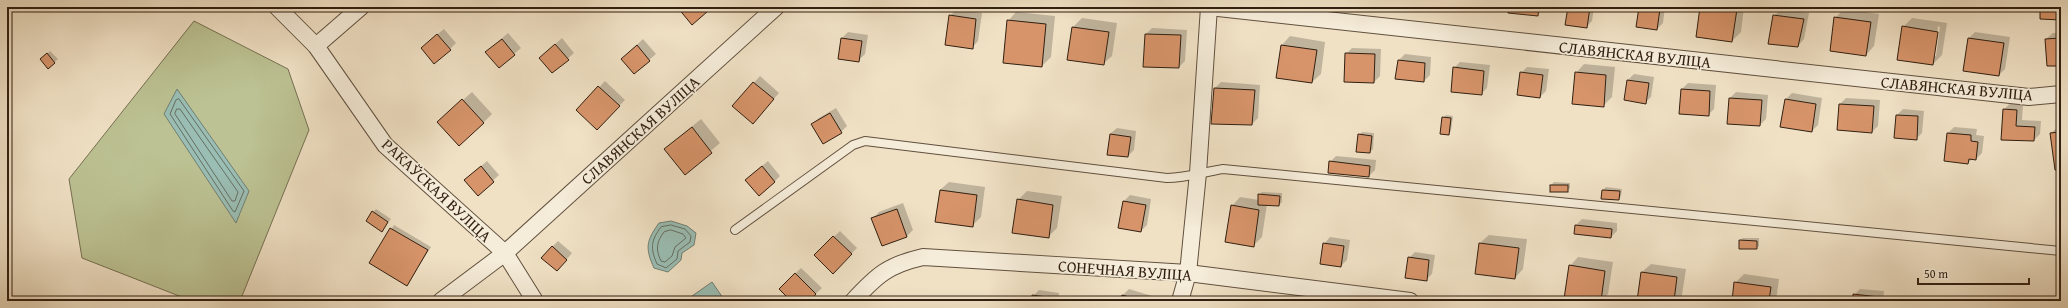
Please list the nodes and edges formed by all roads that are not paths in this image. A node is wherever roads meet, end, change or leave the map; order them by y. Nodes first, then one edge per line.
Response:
1 (277, 7) edge
2 (361, 7) edge
3 (776, 7) edge
4 (1209, 7) edge
5 (316, 46) junction
6 (2061, 94) edge
7 (1198, 173) junction
8 (735, 230) dead end
9 (2061, 251) edge
10 (505, 253) junction
11 (1188, 273) junction
12 (441, 301) edge
13 (535, 301) edge
14 (853, 301) edge
15 (1180, 301) edge
16 (1410, 301) edge

1 - 5 street, РАКАЎСКАЯ ВУЛІЦА
2 - 5 street
3 - 10 street, СЛАВЯНСКАЯ ВУЛІЦА
4 - 6 street, СЛАВЯНСКАЯ ВУЛІЦА
4 - 7 street
5 - 10 street, РАКАЎСКАЯ ВУЛІЦА
7 - 8 lane
7 - 9 lane
7 - 11 street
10 - 12 street, СЛАВЯНСКАЯ ВУЛІЦА
10 - 13 street, РАКАЎСКАЯ ВУЛІЦА
11 - 14 street, СОНЕЧНАЯ ВУЛІЦА
11 - 15 street
11 - 16 street, СОНЕЧНАЯ ВУЛІЦА

